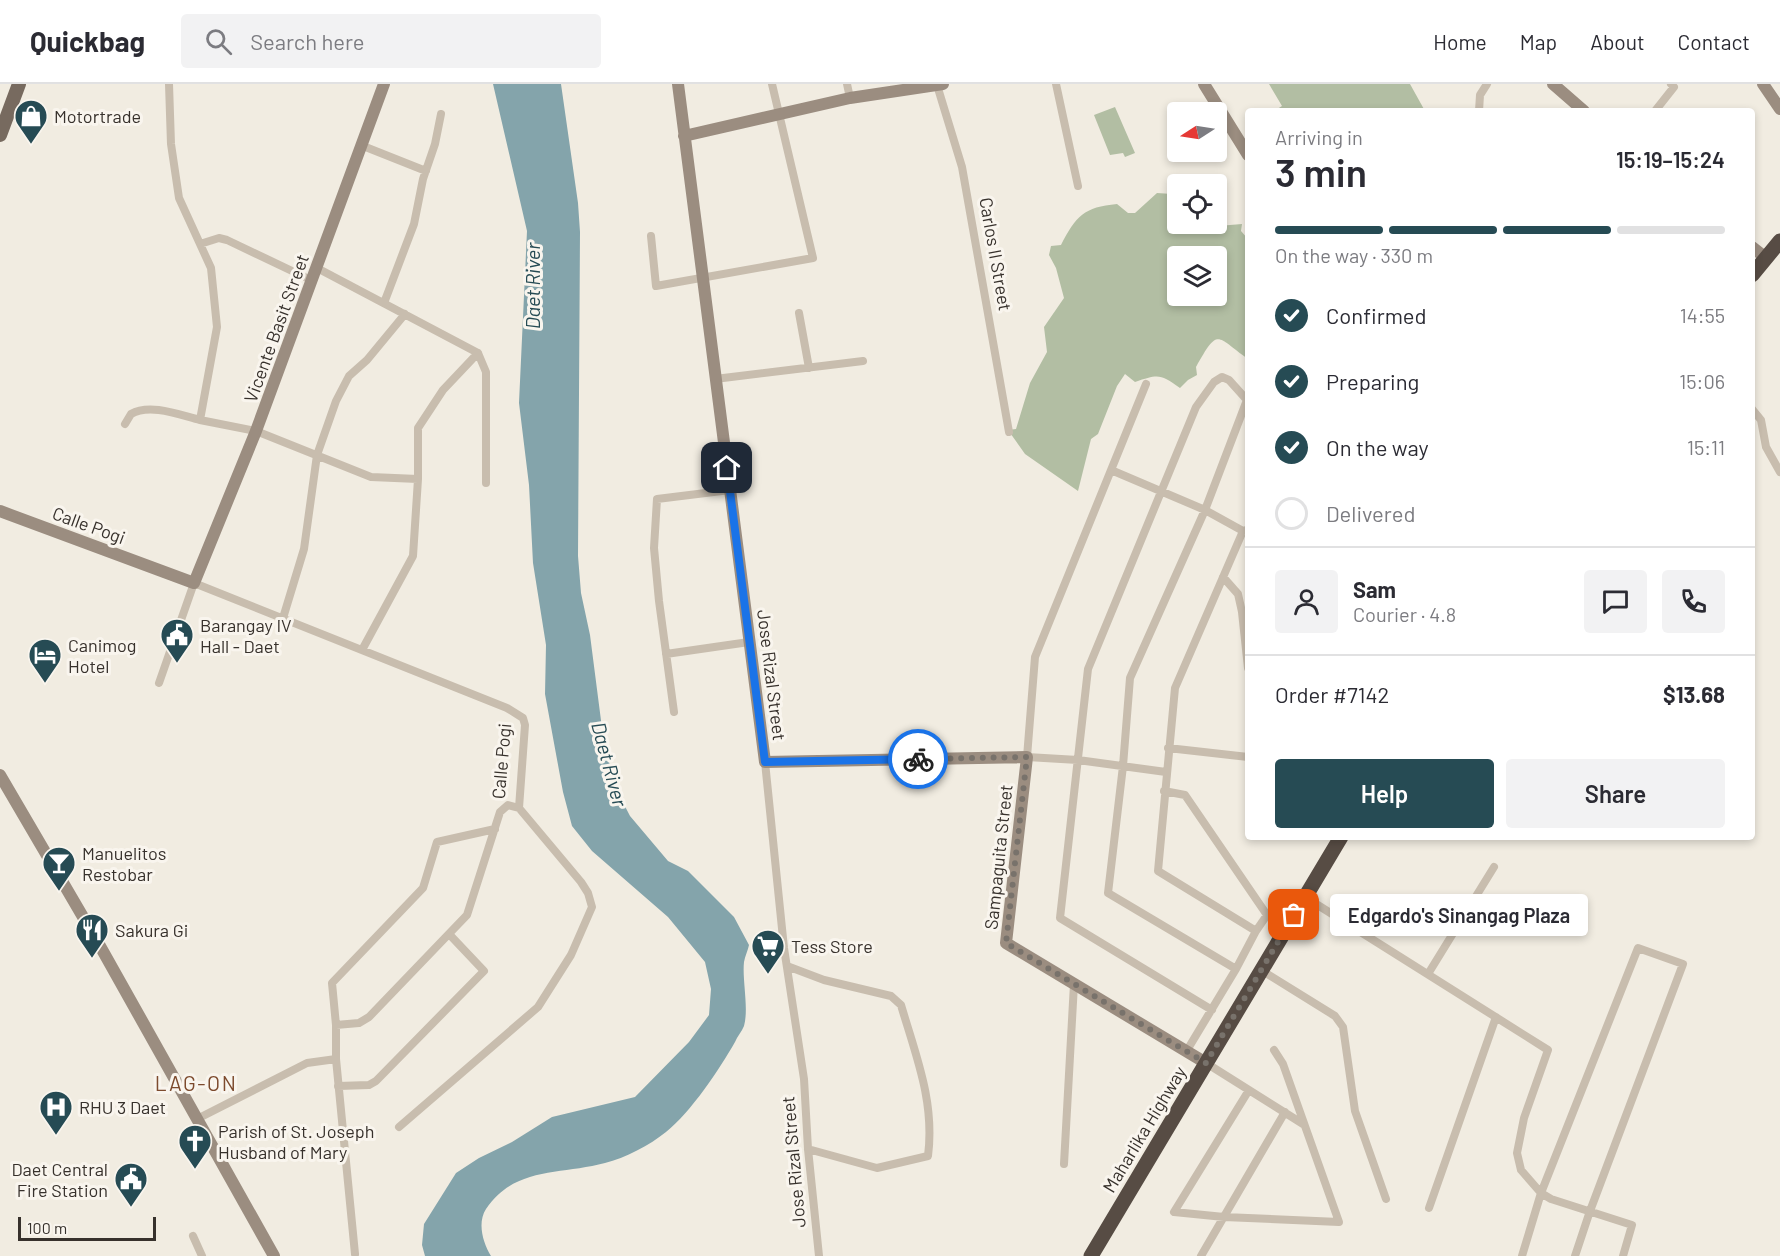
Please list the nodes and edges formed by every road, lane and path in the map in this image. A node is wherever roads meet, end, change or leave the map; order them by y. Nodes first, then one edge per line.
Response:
1 (19, 84) edge
2 (169, 84) edge
3 (384, 84) edge
4 (678, 84) edge
5 (772, 84) edge
6 (847, 84) edge
7 (939, 84) edge
8 (1056, 84) edge
9 (1204, 84) edge
10 (1487, 84) edge
11 (1553, 84) edge
12 (1671, 84) edge
13 (1763, 84) edge
14 (850, 98) junction
15 (1479, 108) edge
16 (1581, 108) edge
17 (1657, 108) edge
18 (1780, 109) edge
19 (441, 114) dead end
20 (778, 115) junction
21 (0, 135) edge
22 (684, 136) junction
23 (363, 146) junction
24 (1245, 150) edge
25 (426, 171) junction
26 (1078, 186) dead end
27 (651, 236) dead end
28 (1780, 241) edge
29 (200, 244) junction
30 (1755, 249) edge
31 (1766, 258) junction
32 (317, 268) junction
33 (1755, 271) edge
34 (702, 279) junction
35 (313, 281) junction
36 (384, 303) junction
37 (799, 313) dead end
38 (405, 314) junction
39 (478, 353) junction
40 (863, 362) dead end
41 (808, 368) junction
42 (715, 379) junction
43 (1146, 384) dead end
44 (1245, 398) edge
45 (1245, 405) edge
46 (1755, 413) edge
47 (200, 420) junction
48 (125, 424) dead end
49 (256, 431) junction
50 (1009, 432) dead end
51 (317, 455) junction
52 (1111, 470) junction
53 (1780, 472) edge
54 (418, 479) junction
55 (486, 483) dead end
56 (730, 490) junction
57 (1161, 493) junction
58 (1204, 510) junction
59 (0, 511) edge
60 (1245, 530) edge
61 (1245, 532) edge
62 (1223, 577) junction
63 (194, 583) junction
64 (283, 618) junction
65 (1245, 640) edge
66 (749, 642) junction
67 (362, 650) junction
68 (666, 654) junction
69 (159, 683) dead end
70 (674, 712) dead end
71 (1168, 748) junction
72 (1027, 757) junction
73 (1245, 757) edge
74 (1078, 760) junction
75 (765, 762) junction
76 (1123, 766) junction
77 (1166, 772) junction
78 (0, 775) edge
79 (1164, 790) junction
80 (519, 808) junction
81 (495, 829) junction
82 (1339, 840) edge
83 (1494, 867) dead end
84 (1305, 897) junction
85 (1256, 931) junction
86 (449, 934) junction
87 (787, 966) junction
88 (1236, 969) junction
89 (1262, 970) junction
90 (1428, 974) junction
91 (1074, 984) junction
92 (1212, 1010) junction
93 (1496, 1017) junction
94 (336, 1025) junction
95 (1274, 1050) dead end
96 (1186, 1052) junction
97 (336, 1059) junction
98 (1206, 1063) junction
99 (338, 1086) junction
100 (1249, 1090) junction
101 (1285, 1112) junction
102 (197, 1119) junction
103 (1303, 1125) junction
104 (399, 1127) dead end
105 (808, 1149) junction
106 (1064, 1164) dead end
107 (1541, 1193) junction
108 (1386, 1199) dead end
109 (1428, 1208) dead end
110 (1590, 1211) junction
111 (1224, 1217) junction
112 (193, 1236) dead end
113 (355, 1254) dead end
114 (271, 1255) edge
115 (202, 1256) edge
116 (819, 1256) edge
117 (1091, 1256) edge
118 (1201, 1256) edge
119 (1522, 1256) edge
120 (1575, 1256) edge
121 (1623, 1256) edge

1 - 21 main road
2 - 29 street
3 - 23 street, Vicente Basit Street
4 - 22 street, Jose Rizal Street
5 - 20 street
6 - 14 street
7 - 14 street
7 - 50 street, Carlos II Street
8 - 26 street
9 - 24 street
10 - 15 street
11 - 16 street
12 - 17 street
13 - 18 street
14 - 20 street
19 - 25 street
20 - 22 street
20 - 34 street
22 - 34 street, Jose Rizal Street
23 - 25 street
23 - 32 street, Vicente Basit Street
25 - 36 street
27 - 34 street
28 - 31 highway
29 - 35 street
29 - 47 street
30 - 31 street
31 - 33 highway
32 - 35 street, Vicente Basit Street
32 - 36 street
34 - 42 street, Jose Rizal Street
35 - 49 street, Vicente Basit Street
36 - 38 street
37 - 41 street
38 - 39 street
38 - 51 street
39 - 54 street
39 - 55 street
40 - 41 street
41 - 42 street
42 - 56 street, Jose Rizal Street
43 - 52 street, Sampaguita Street
44 - 57 street
45 - 58 street
46 - 53 street
47 - 48 street
47 - 49 street
49 - 51 street
49 - 63 street, Vicente Basit Street
51 - 54 street
51 - 64 street
52 - 57 street
52 - 72 street, Sampaguita Street
54 - 67 street
56 - 66 street, Jose Rizal Street
56 - 68 street
57 - 58 street
57 - 74 street
58 - 60 street
58 - 76 street
59 - 63 street, Calle Pogi
61 - 62 street
62 - 65 street
62 - 71 street
63 - 64 street, Calle Pogi
63 - 69 street
64 - 67 street, Calle Pogi
66 - 68 street
66 - 75 street, Jose Rizal Street
67 - 80 street, Calle Pogi
68 - 70 street
71 - 73 street
71 - 77 street
72 - 74 street
72 - 75 street
72 - 91 street, Sampaguita Street
74 - 76 street
74 - 92 street
75 - 87 street, Jose Rizal Street
76 - 77 street
76 - 88 street
77 - 79 street
78 - 102 street
79 - 85 street
79 - 85 street
80 - 81 street, Calle Pogi
80 - 104 street
81 - 86 street, Calle Pogi
81 - 94 street
82 - 84 highway, Maharlika Highway
83 - 90 street
84 - 89 highway, Maharlika Highway
84 - 90 street
85 - 88 street
86 - 94 street, Calle Pogi
86 - 99 street
87 - 105 street, Jose Rizal Street
87 - 105 street
88 - 92 street
89 - 98 highway, Maharlika Highway
89 - 108 street
90 - 93 street
91 - 96 street, Sampaguita Street
91 - 106 street
92 - 96 street
93 - 107 street
93 - 109 street
94 - 97 street
95 - 103 street
96 - 98 street, Sampaguita Street
97 - 99 street
97 - 102 street
98 - 100 street
98 - 117 highway, Maharlika Highway
99 - 113 street
100 - 101 street
100 - 111 street
101 - 103 street
101 - 111 street
102 - 114 street
103 - 111 street
105 - 116 street, Jose Rizal Street
107 - 110 street
107 - 110 street
107 - 119 street
110 - 120 street
110 - 121 street
111 - 118 street
112 - 115 street

